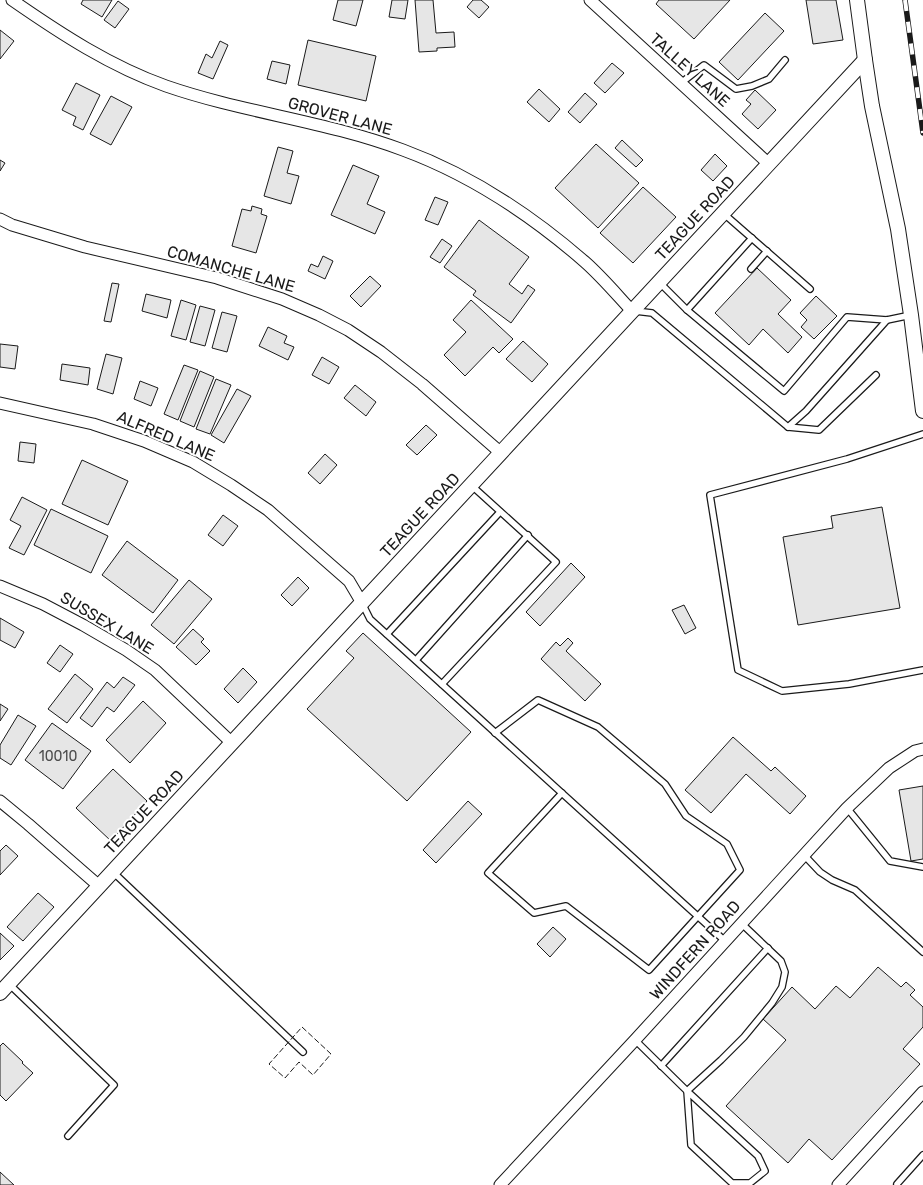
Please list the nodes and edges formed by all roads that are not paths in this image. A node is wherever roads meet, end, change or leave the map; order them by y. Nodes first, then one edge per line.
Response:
1 (12, 0) edge
2 (590, 0) edge
3 (857, 0) edge
4 (785, 60) dead end
5 (865, 60) junction
6 (681, 83) junction
7 (769, 164) junction
8 (723, 213) junction
9 (0, 219) edge
10 (752, 238) junction
11 (767, 251) junction
12 (751, 269) dead end
13 (659, 282) junction
14 (810, 289) dead end
15 (687, 310) junction
16 (632, 311) junction
17 (911, 315) junction
18 (887, 320) junction
19 (876, 375) dead end
20 (0, 403) edge
21 (923, 411) edge
22 (788, 427) junction
23 (923, 434) edge
24 (500, 453) junction
25 (471, 485) junction
26 (500, 512) junction
27 (528, 536) junction
28 (0, 586) edge
29 (362, 603) junction
30 (387, 634) junction
31 (416, 660) junction
32 (923, 670) edge
33 (442, 684) junction
34 (496, 733) junction
35 (232, 743) junction
36 (923, 749) edge
37 (562, 793) junction
38 (0, 801) edge
39 (847, 808) junction
40 (804, 855) junction
41 (923, 867) edge
42 (113, 872) junction
43 (99, 886) junction
44 (697, 916) junction
45 (741, 924) junction
46 (725, 942) junction
47 (768, 948) junction
48 (923, 952) edge
49 (4, 988) edge
50 (635, 1040) junction
51 (303, 1052) dead end
52 (661, 1066) junction
53 (687, 1090) junction
54 (923, 1092) edge
55 (68, 1136) dead end
56 (923, 1155) edge
57 (897, 1184) dead end
58 (500, 1185) edge
59 (838, 1185) edge

1 - 16 street, GROVER LANE
2 - 6 street, TALLEY LANE
3 - 5 street
4 - 6 lane
5 - 7 street, TEAGUE ROAD
5 - 17 street
6 - 7 street, TALLEY LANE
7 - 8 street, TEAGUE ROAD
8 - 10 lane
8 - 13 street, TEAGUE ROAD
9 - 24 street, COMANCHE LANE
10 - 11 lane
10 - 15 lane
11 - 12 lane
11 - 14 lane
13 - 15 lane
13 - 16 street, TEAGUE ROAD
15 - 18 lane
16 - 22 lane
16 - 24 street, TEAGUE ROAD
17 - 18 lane
17 - 21 street
18 - 22 lane
19 - 22 lane
20 - 29 street, ALFRED LANE
23 - 32 lane
24 - 25 street, TEAGUE ROAD
25 - 26 lane
25 - 29 street, TEAGUE ROAD
26 - 27 lane
26 - 30 lane
27 - 31 lane
27 - 33 lane
28 - 35 street, SUSSEX LANE
29 - 30 lane
29 - 35 street, TEAGUE ROAD
30 - 31 lane
31 - 33 lane
33 - 34 lane
34 - 37 lane
34 - 44 lane
35 - 42 street, TEAGUE ROAD
36 - 39 street, WINDFERN ROAD
37 - 44 lane
37 - 44 lane
38 - 43 street
39 - 40 street, WINDFERN ROAD
39 - 41 lane
40 - 45 street, WINDFERN ROAD
40 - 48 lane
42 - 43 street, TEAGUE ROAD
42 - 51 lane
43 - 49 street, TEAGUE ROAD
44 - 46 lane
45 - 46 street, WINDFERN ROAD
45 - 47 lane
46 - 50 street, WINDFERN ROAD
47 - 52 lane
47 - 53 lane
49 - 55 lane
50 - 52 lane
50 - 58 street, WINDFERN ROAD
52 - 53 lane
53 - 53 lane
54 - 59 street
56 - 57 lane

